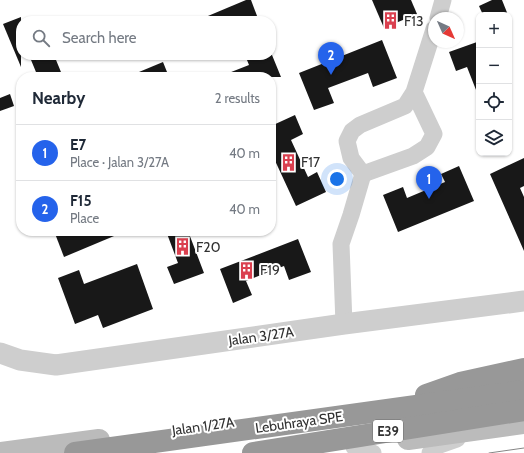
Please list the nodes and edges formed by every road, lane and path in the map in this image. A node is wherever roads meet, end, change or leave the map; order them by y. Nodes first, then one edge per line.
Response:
1 (443, 0) edge
2 (440, 12) edge
3 (428, 48) edge
4 (414, 92) junction
5 (363, 174) junction
6 (524, 301) edge
7 (344, 324) junction
8 (0, 353) edge
9 (524, 369) edge
10 (524, 381) edge
11 (524, 391) edge
12 (381, 410) junction
13 (524, 410) edge
14 (524, 423) edge
15 (489, 427) junction
16 (364, 450) edge
17 (0, 453) edge
18 (75, 453) edge
19 (253, 453) edge
20 (313, 453) edge
21 (430, 453) edge

1 - 2 street
3 - 4 street
4 - 5 street
4 - 5 street
5 - 7 street
6 - 7 street, Jalan 3/27A
7 - 8 street, Jalan 3/27A
9 - 12 highway
10 - 17 main road, Jalan 1/27A
11 - 12 highway, Lebuhraya SPE / E39
12 - 18 highway, Lebuhraya SPE / E39
13 - 19 highway, Lebuhraya SPE / E39
14 - 15 main road
15 - 16 main road
15 - 21 street
16 - 20 main road

